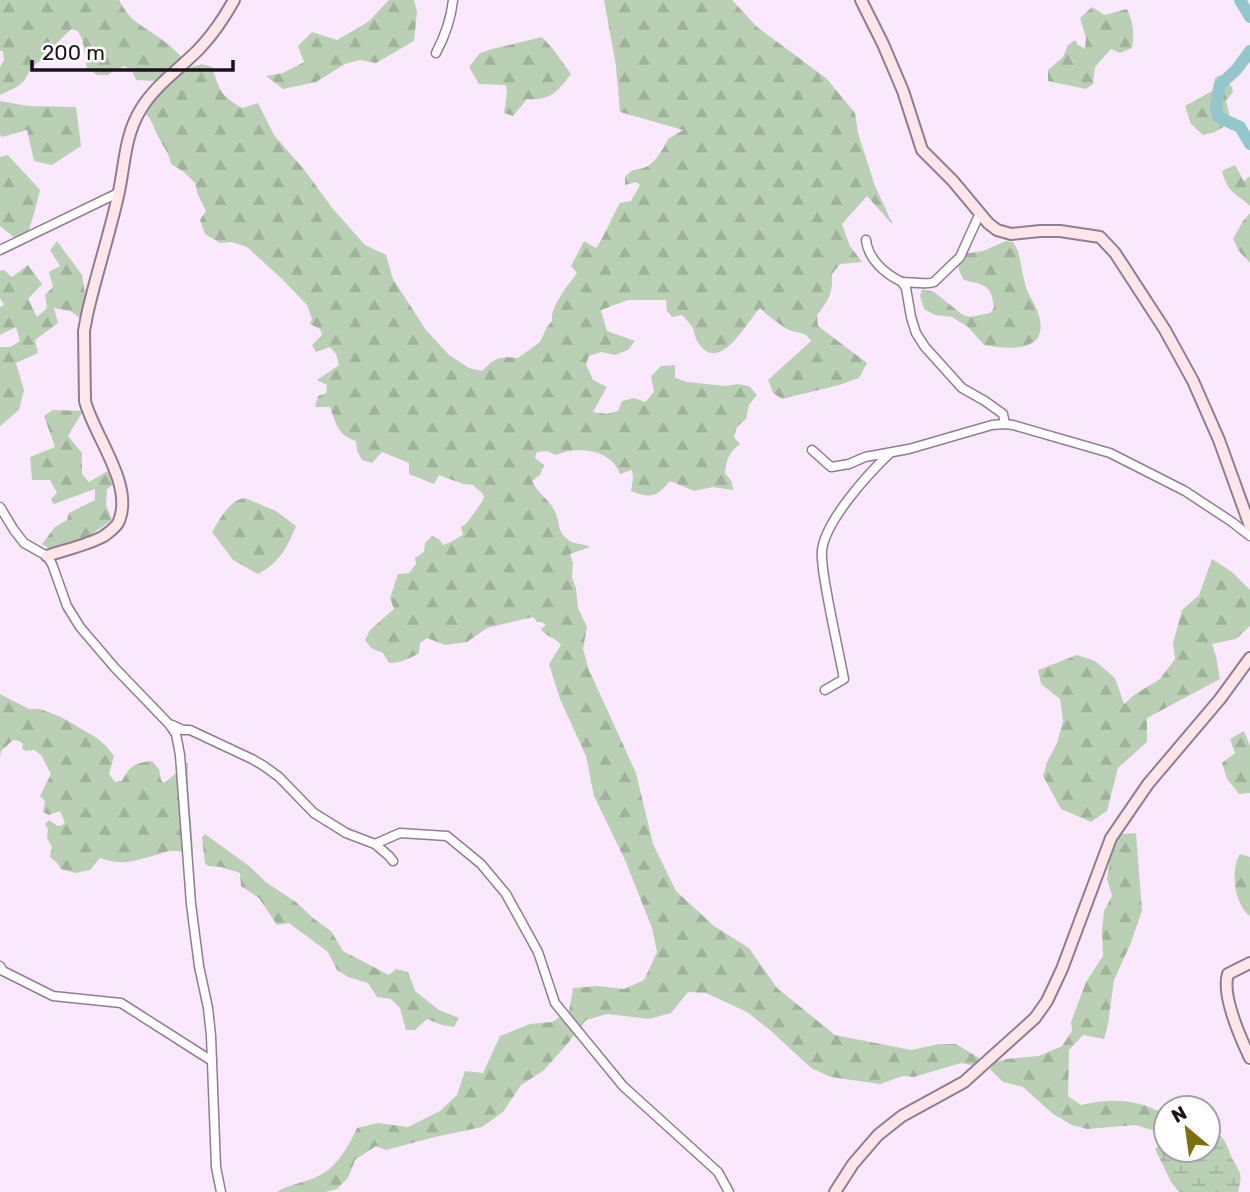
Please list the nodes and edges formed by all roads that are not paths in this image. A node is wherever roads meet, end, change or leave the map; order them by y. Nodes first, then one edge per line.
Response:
1 (234, 0) edge
2 (453, 0) edge
3 (861, 0) edge
4 (436, 53) dead end
5 (118, 193) junction
6 (980, 213) junction
7 (866, 240) dead end
8 (0, 250) edge
9 (902, 282) junction
10 (1005, 424) junction
11 (812, 450) dead end
12 (890, 453) junction
13 (0, 507) edge
14 (1250, 526) edge
15 (1250, 536) edge
16 (47, 556) junction
17 (1250, 658) edge
18 (825, 690) dead end
19 (169, 724) junction
20 (374, 844) junction
21 (393, 861) dead end
22 (1250, 963) edge
23 (0, 966) edge
24 (1250, 1058) edge
25 (212, 1061) junction
26 (221, 1192) edge
27 (729, 1192) edge
28 (835, 1192) edge

1 - 5 street
2 - 4 street
3 - 6 street
5 - 8 street
5 - 16 street
6 - 9 street
6 - 14 street
7 - 9 street
9 - 10 street
10 - 12 street
10 - 15 street
11 - 12 street
12 - 18 street
13 - 16 street
16 - 19 street
17 - 28 street
19 - 20 street
19 - 25 street
20 - 21 street
20 - 27 street
22 - 24 street
23 - 25 street
25 - 26 street

